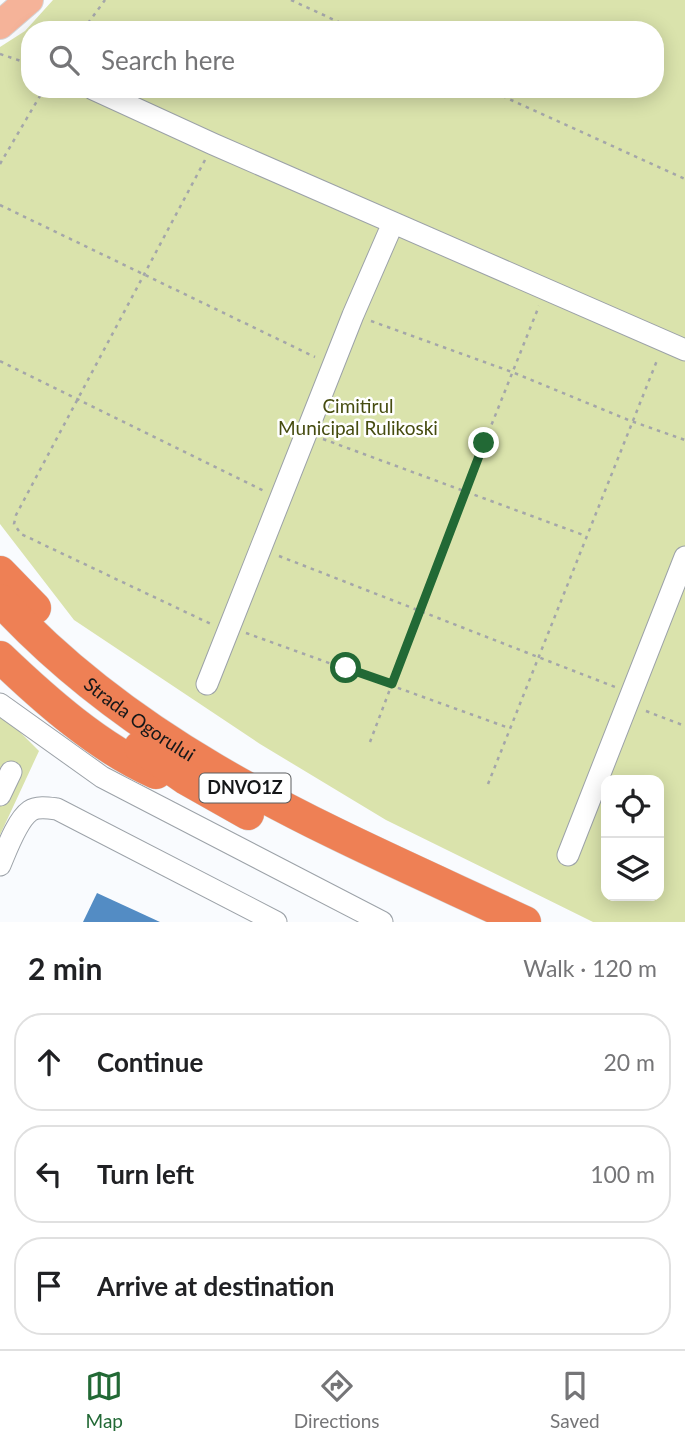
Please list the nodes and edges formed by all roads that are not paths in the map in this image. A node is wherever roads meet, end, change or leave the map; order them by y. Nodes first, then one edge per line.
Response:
1 (11, 0) edge
2 (29, 0) edge
3 (0, 10) edge
4 (0, 25) edge
5 (113, 98) edge
6 (393, 223) junction
7 (685, 350) edge
8 (685, 557) edge
9 (0, 572) edge
10 (0, 600) edge
11 (0, 629) edge
12 (0, 657) edge
13 (207, 684) dead end
14 (0, 704) edge
15 (191, 769) junction
16 (11, 772) dead end
17 (0, 795) edge
18 (568, 855) dead end
19 (0, 865) edge
20 (276, 922) edge
21 (382, 922) edge
22 (474, 922) edge
23 (526, 922) edge

1 - 3 main road
2 - 4 main road
5 - 6 street
6 - 7 street
6 - 13 street
8 - 18 street
9 - 15 highway
10 - 15 highway, Strada Ogorului / DNVO1Z
11 - 15 highway, Strada Ogorului / DNVO1Z
12 - 15 highway
14 - 21 street
15 - 22 highway, Strada Ogorului / DNVO1Z
15 - 23 highway, Strada Ogorului / DNVO1Z
16 - 17 street
19 - 20 street

